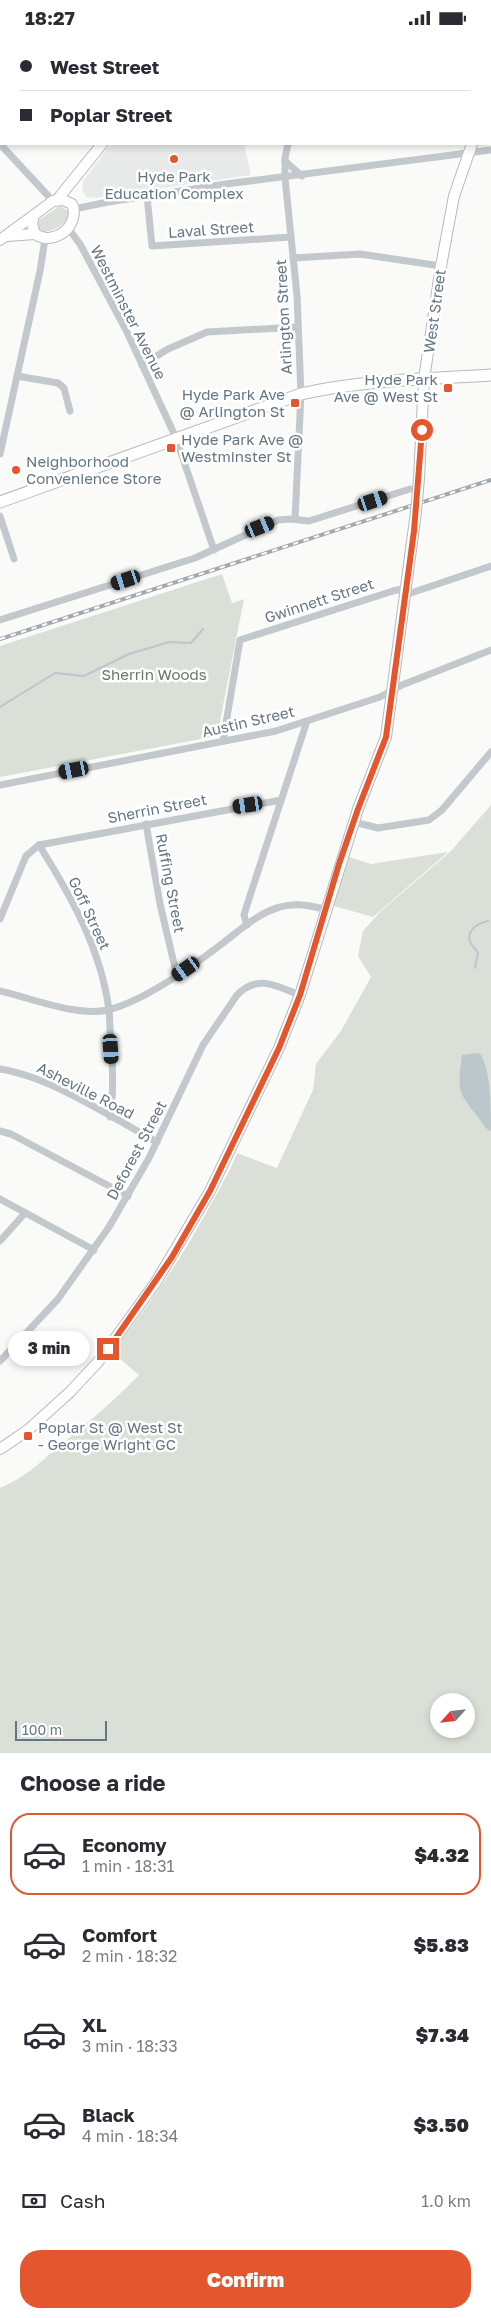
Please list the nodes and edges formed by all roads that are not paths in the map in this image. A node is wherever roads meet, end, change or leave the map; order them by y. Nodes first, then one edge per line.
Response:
1 (1, 145) edge
2 (101, 145) edge
3 (288, 145) edge
4 (470, 148) edge
5 (491, 150) edge
6 (285, 161) junction
7 (302, 176) junction
8 (76, 177) junction
9 (286, 178) junction
10 (147, 196) junction
11 (55, 201) junction
12 (73, 206) junction
13 (34, 215) junction
14 (68, 228) junction
15 (35, 234) junction
16 (291, 237) junction
17 (4, 238) edge
18 (45, 239) junction
19 (293, 258) junction
20 (441, 265) junction
21 (298, 327) junction
22 (142, 365) junction
23 (491, 375) edge
24 (17, 376) junction
25 (424, 379) junction
26 (301, 394) junction
27 (70, 411) dead end
28 (176, 438) junction
29 (0, 454) edge
30 (410, 489) dead end
31 (0, 502) edge
32 (0, 516) edge
33 (295, 519) junction
34 (214, 550) junction
35 (14, 559) dead end
36 (491, 566) edge
37 (406, 592) junction
38 (0, 620) edge
39 (491, 650) edge
40 (392, 690) junction
41 (307, 721) junction
42 (223, 741) junction
43 (491, 752) edge
44 (0, 785) edge
45 (281, 800) junction
46 (354, 822) junction
47 (146, 825) junction
48 (39, 845) junction
49 (325, 909) junction
50 (0, 919) edge
51 (247, 925) junction
52 (177, 976) junction
53 (0, 991) edge
54 (300, 995) junction
55 (109, 1009) junction
56 (0, 1069) edge
57 (110, 1117) junction
58 (0, 1131) edge
59 (157, 1142) junction
60 (128, 1196) junction
61 (0, 1199) edge
62 (25, 1213) junction
63 (0, 1241) edge
64 (94, 1250) junction
65 (0, 1361) edge
66 (0, 1449) edge

1 - 11 street
2 - 8 street
3 - 6 street, Arlington Street
4 - 5 street
4 - 7 street
4 - 20 street, West Street
6 - 7 street
6 - 9 street, Arlington Street
7 - 9 street
8 - 11 street
8 - 12 street
9 - 10 street
9 - 16 street, Arlington Street
10 - 12 street
10 - 16 street, Laval Street
11 - 12 street
11 - 13 street
12 - 14 street
13 - 15 street
13 - 17 street
14 - 18 street
14 - 22 street, Westminster Avenue
15 - 17 street
15 - 18 street
16 - 19 street, Arlington Street
18 - 24 street
19 - 20 street
19 - 21 street, Arlington Street
20 - 25 street, West Street
21 - 22 street
21 - 26 street, Arlington Street
22 - 28 street, Westminster Avenue
23 - 25 main road
24 - 27 street
24 - 29 street
25 - 26 main road
25 - 37 street, West Street, bridge
26 - 28 main road
26 - 33 street, Arlington Street
28 - 31 main road
28 - 34 street, Westminster Avenue
30 - 33 street
32 - 35 street
33 - 34 street
34 - 38 street
36 - 37 street, Gwinnett Street
37 - 40 street, West Street
37 - 42 street, Gwinnett Street
39 - 40 street, Austin Street
40 - 41 street, Austin Street
40 - 46 street, West Street
41 - 42 street, Austin Street
41 - 45 street
42 - 44 street, Austin Street
43 - 46 street
45 - 47 street, Sherrin Street
45 - 51 street
46 - 49 street, West Street
47 - 48 street, Sherrin Street
47 - 52 street, Ruffing Street
48 - 50 street
48 - 55 street, Goff Street
49 - 51 street
49 - 54 street, West Street
51 - 52 street
52 - 55 street
53 - 55 street
54 - 59 street, Deforest Street
54 - 66 street, West Street
55 - 57 street, Goff Street
56 - 57 street, Asheville Road
57 - 59 street, Asheville Road
58 - 60 street
59 - 60 street, Deforest Street
60 - 64 street, Deforest Street
61 - 62 street
62 - 63 street
62 - 64 street
64 - 65 street, Deforest Street

